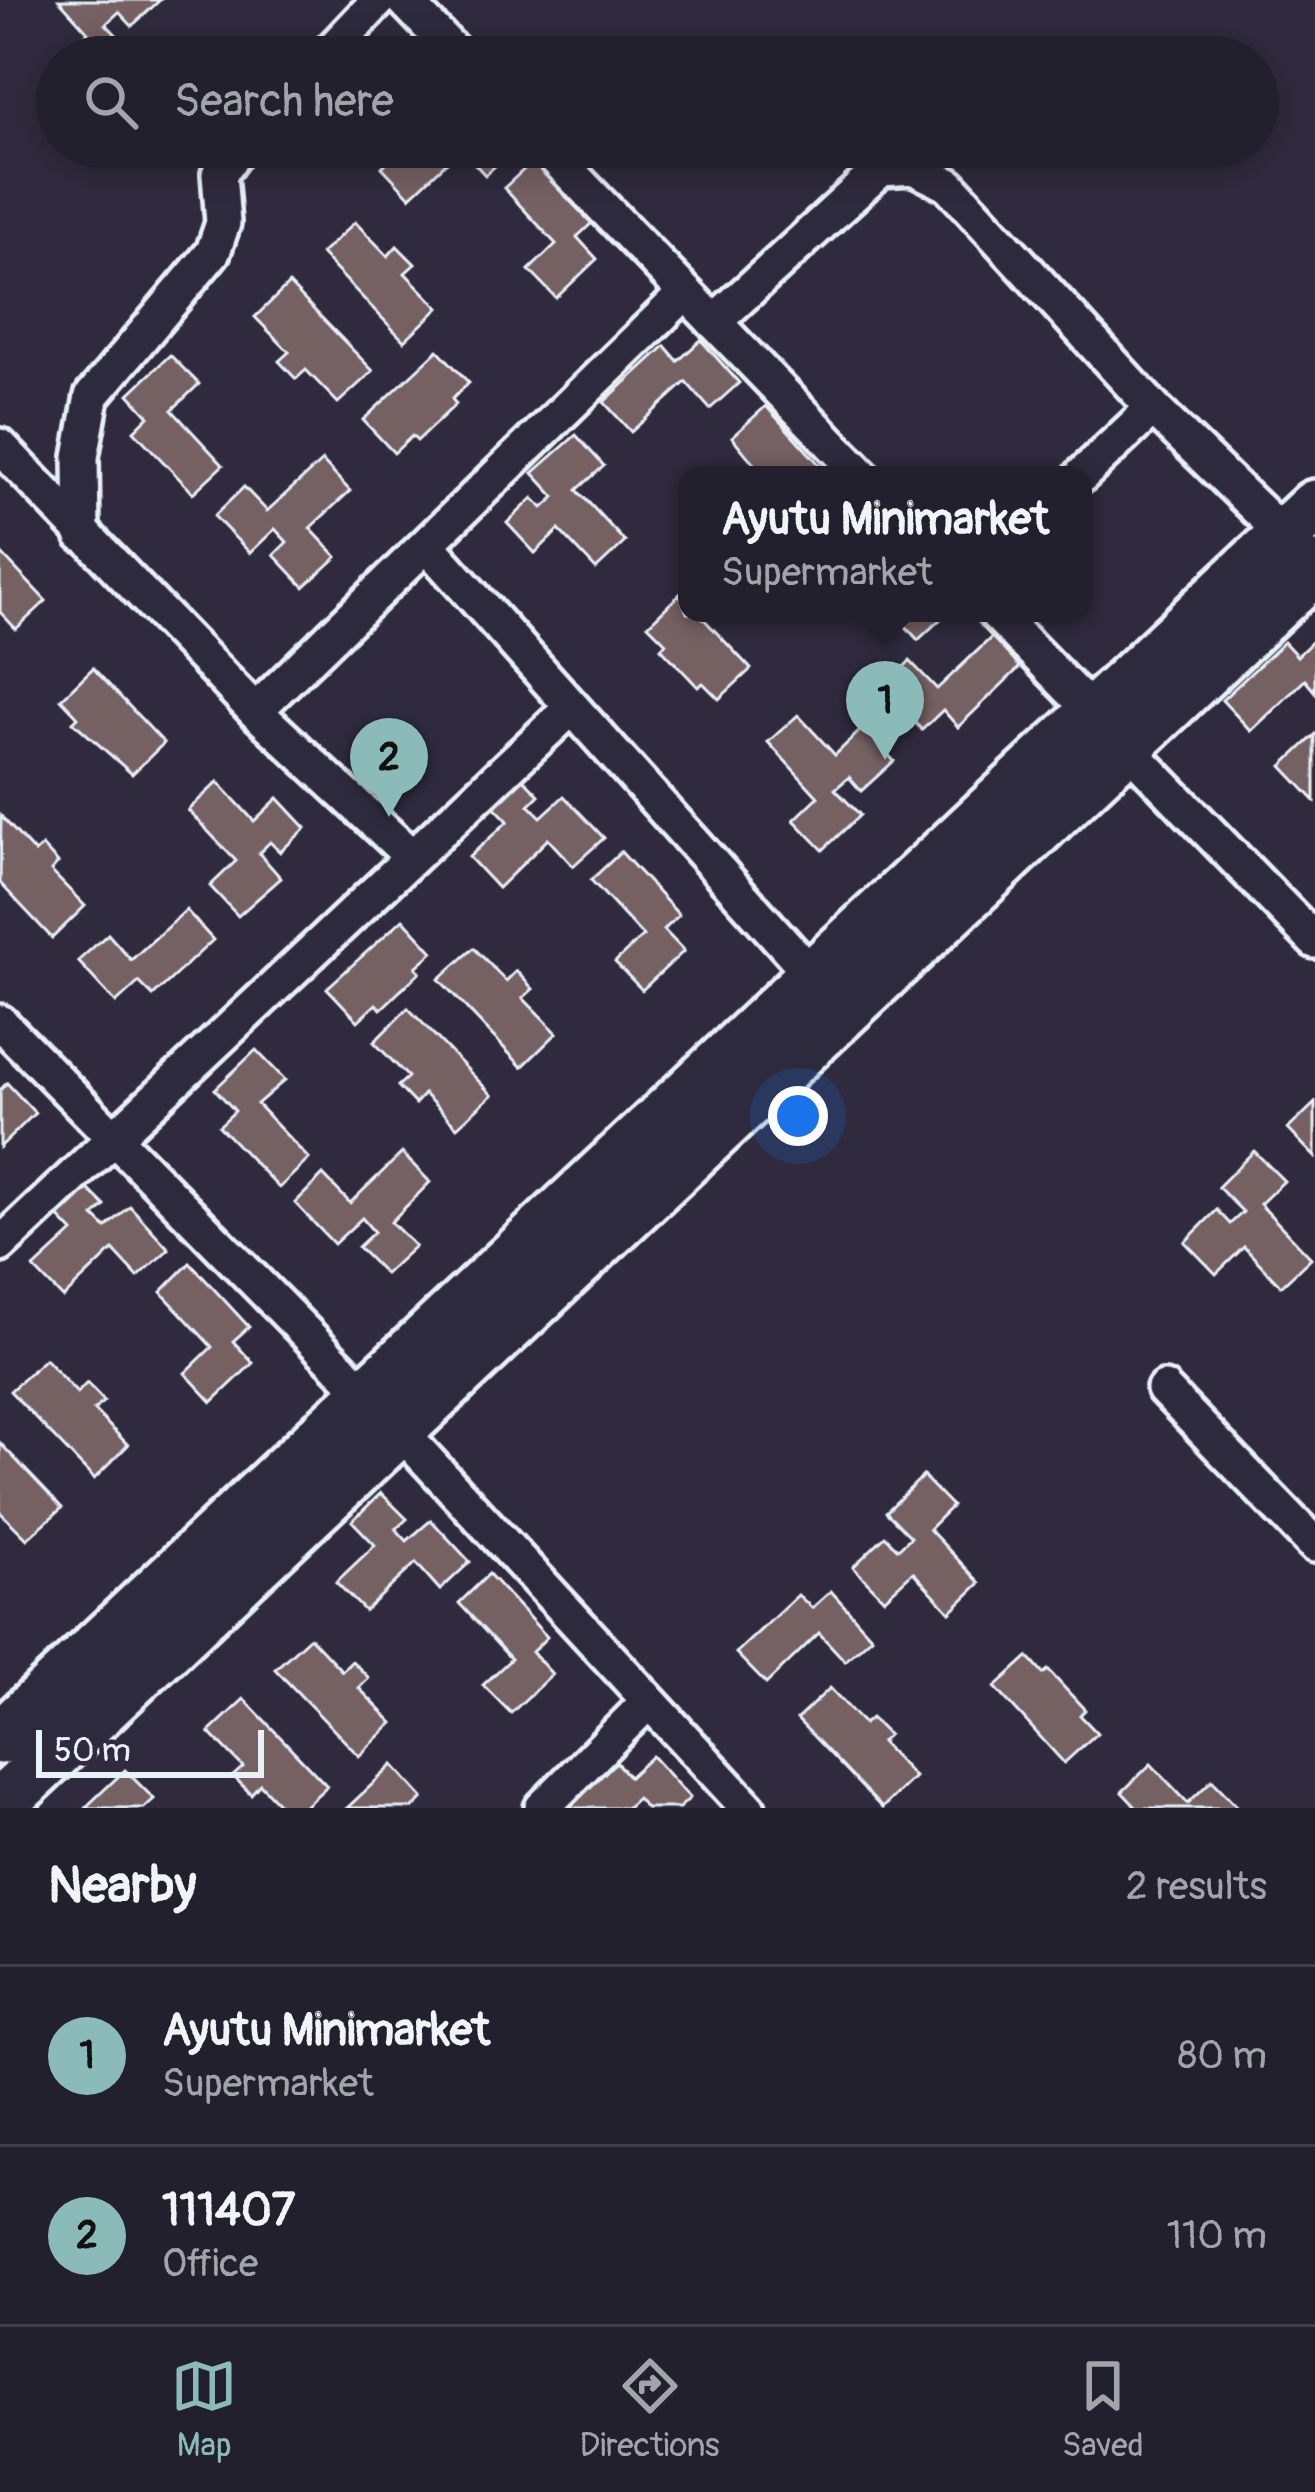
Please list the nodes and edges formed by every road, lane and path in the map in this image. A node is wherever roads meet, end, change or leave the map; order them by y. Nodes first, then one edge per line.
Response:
1 (380, 0) edge
2 (404, 0) edge
3 (345, 36) edge
4 (439, 36) edge
5 (223, 168) edge
6 (565, 168) edge
7 (897, 168) edge
8 (915, 168) edge
9 (685, 292) junction
10 (714, 322) junction
11 (1153, 408) junction
12 (0, 446) edge
13 (853, 466) edge
14 (1092, 466) edge
15 (82, 535) junction
16 (1305, 536) edge
17 (427, 545) junction
18 (1005, 622) edge
19 (570, 709) junction
20 (254, 710) junction
21 (1109, 729) junction
22 (411, 856) junction
23 (1315, 940) edge
24 (813, 976) junction
25 (0, 1022) edge
26 (115, 1140) junction
27 (0, 1245) edge
28 (1164, 1389) dead end
29 (365, 1393) junction
30 (402, 1431) junction
31 (1315, 1545) edge
32 (648, 1702) junction
33 (0, 1738) edge
34 (0, 1805) edge
35 (542, 1808) edge
36 (748, 1808) edge

1 - 3 street
2 - 4 street
5 - 15 street
6 - 9 street
7 - 10 street
8 - 11 street
9 - 10 street
9 - 17 street
10 - 13 street
11 - 14 street
11 - 16 street
12 - 15 street
15 - 20 street
16 - 21 main road
17 - 19 street
17 - 20 street
18 - 21 street
19 - 22 street
19 - 24 street
20 - 22 street
21 - 23 street
21 - 24 main road
21 - 30 main road
22 - 26 street
24 - 29 main road
25 - 26 street
26 - 27 street
26 - 29 street
28 - 31 street
29 - 30 street
29 - 33 main road
30 - 32 street
30 - 34 main road
32 - 35 street
32 - 36 street

